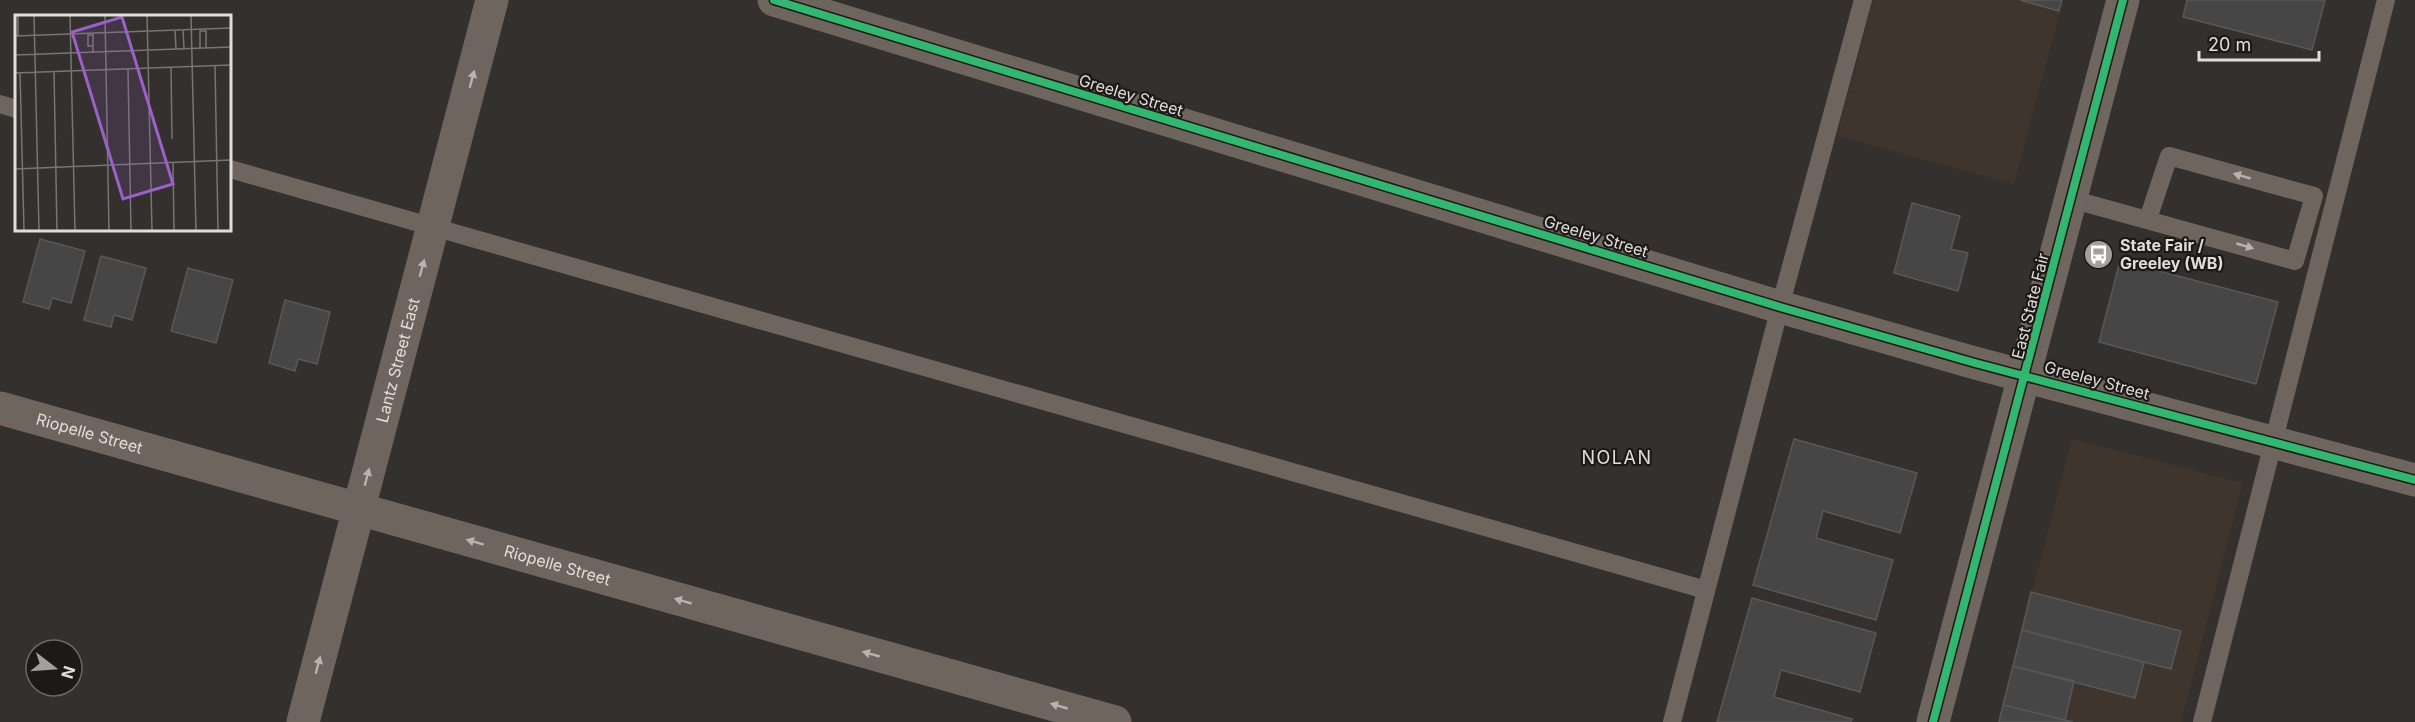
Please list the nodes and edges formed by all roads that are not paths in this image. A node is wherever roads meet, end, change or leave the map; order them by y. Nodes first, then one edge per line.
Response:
1 (492, 0) edge
2 (774, 0) edge
3 (1863, 0) edge
4 (2123, 0) edge
5 (2386, 0) edge
6 (0, 104) edge
7 (15, 109) edge
8 (231, 169) edge
9 (2071, 199) junction
10 (2148, 219) junction
11 (433, 226) junction
12 (1780, 307) junction
13 (2026, 375) junction
14 (0, 408) edge
15 (2273, 441) junction
16 (2415, 480) edge
17 (359, 510) junction
18 (1706, 590) junction
19 (303, 722) edge
20 (1115, 722) edge
21 (1672, 722) edge
22 (1933, 722) edge
23 (2202, 722) edge

11 -> 1 street, Lantz Street East
2 - 12 street, Greeley Street
3 - 12 lane
4 - 9 street, East State Fair
5 - 15 lane
6 - 7 lane
8 - 11 lane
9 - 10 lane
9 - 13 street, East State Fair
10 -> 10 lane
17 -> 11 street, Lantz Street East
11 - 18 lane
12 - 13 street, Greeley Street
12 - 18 lane
13 - 15 street, Greeley Street
13 - 22 street, East State Fair
14 - 17 street, Riopelle Street
15 - 16 street, Greeley Street
15 - 23 lane
19 -> 17 street, Lantz Street East
20 -> 17 street, Riopelle Street
18 - 21 lane

